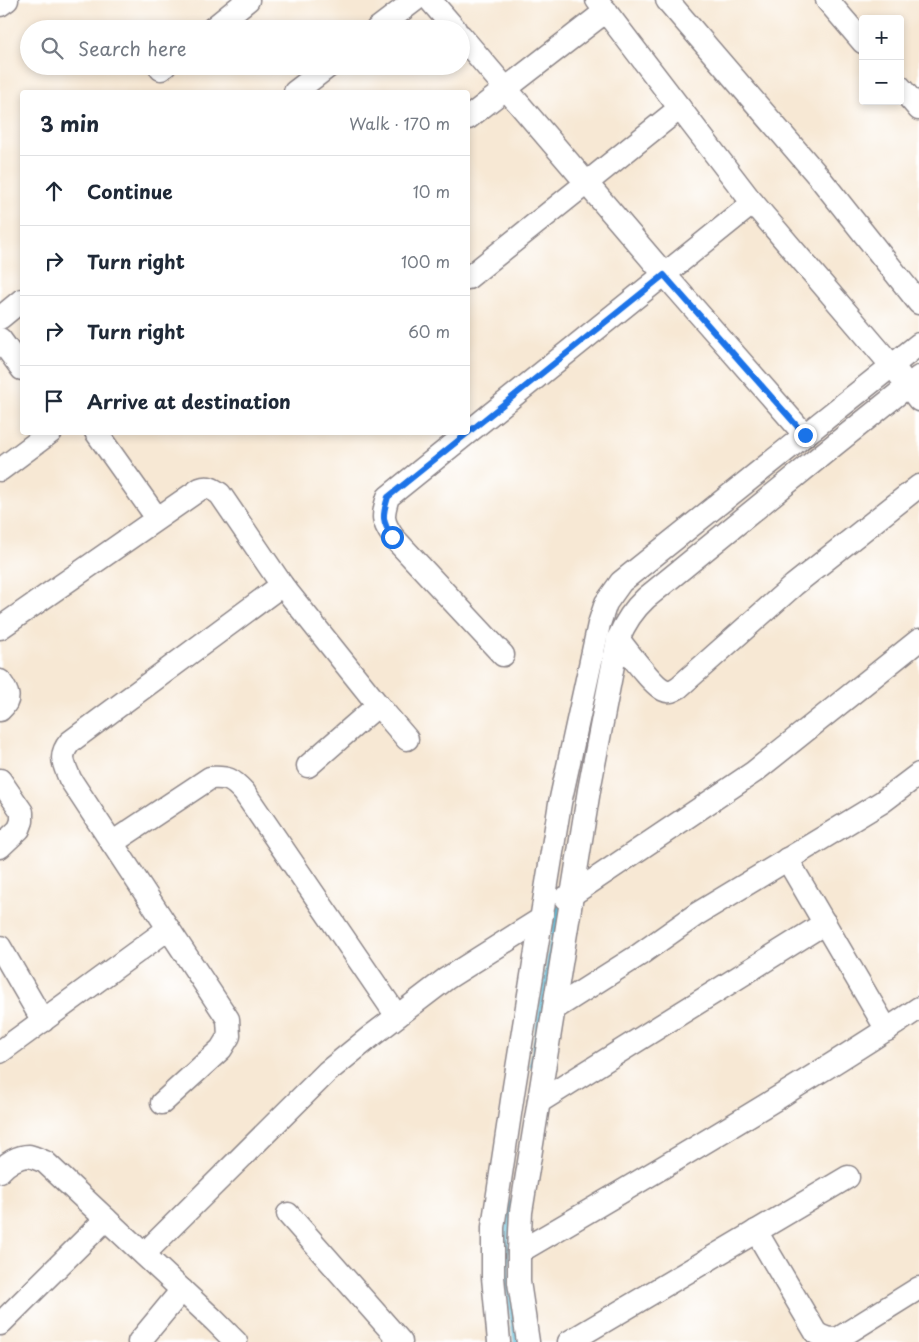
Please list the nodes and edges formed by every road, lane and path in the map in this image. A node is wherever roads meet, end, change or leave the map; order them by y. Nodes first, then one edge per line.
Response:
1 (7, 0) edge
2 (248, 0) edge
3 (414, 0) edge
4 (430, 0) edge
5 (667, 0) edge
6 (827, 0) edge
7 (0, 5) edge
8 (602, 6) edge
9 (223, 20) edge
10 (388, 20) edge
11 (447, 20) edge
12 (859, 37) edge
13 (470, 46) edge
14 (317, 75) edge
15 (506, 88) junction
16 (298, 90) edge
17 (904, 91) edge
18 (680, 108) junction
19 (919, 109) edge
20 (470, 116) edge
21 (587, 183) junction
22 (753, 203) junction
23 (664, 275) junction
24 (470, 276) edge
25 (20, 302) edge
26 (919, 303) edge
27 (0, 318) edge
28 (0, 339) edge
29 (919, 344) edge
30 (20, 366) edge
31 (907, 381) edge
32 (470, 431) edge
33 (47, 435) edge
34 (98, 435) edge
35 (465, 435) edge
36 (805, 435) junction
37 (0, 470) edge
38 (919, 486) edge
39 (157, 518) junction
40 (282, 585) junction
41 (0, 628) edge
42 (618, 639) junction
43 (919, 640) edge
44 (503, 655) dead end
45 (0, 681) edge
46 (378, 706) junction
47 (0, 710) edge
48 (407, 739) dead end
49 (308, 766) dead end
50 (919, 774) edge
51 (0, 780) edge
52 (112, 843) junction
53 (0, 848) edge
54 (787, 859) junction
55 (555, 904) junction
56 (825, 923) junction
57 (168, 929) junction
58 (0, 947) edge
59 (919, 1008) edge
60 (554, 1009) junction
61 (397, 1016) junction
62 (43, 1021) junction
63 (887, 1030) junction
64 (0, 1052) edge
65 (539, 1102) junction
66 (162, 1103) dead end
67 (0, 1171) edge
68 (848, 1177) dead end
69 (288, 1214) dead end
70 (106, 1219) junction
71 (756, 1231) junction
72 (519, 1252) junction
73 (144, 1254) junction
74 (919, 1288) edge
75 (182, 1290) junction
76 (0, 1324) edge
77 (138, 1342) edge
78 (236, 1342) edge
79 (401, 1342) edge
80 (500, 1342) edge
81 (528, 1342) edge
82 (569, 1342) edge

1 - 7 street
2 - 9 street
3 - 10 street
4 - 11 street
5 - 26 street
6 - 12 street
8 - 15 street
8 - 18 street
13 - 15 street
14 - 16 street
15 - 20 street
15 - 21 street
17 - 19 street
18 - 21 street
18 - 22 street
21 - 23 street
21 - 24 street
22 - 23 street
22 - 31 street
23 - 32 street
23 - 36 street
25 - 27 street
28 - 30 street
29 - 31 street
31 - 36 street
31 - 42 street
33 - 37 street
34 - 39 street
35 - 44 street
36 - 55 street
38 - 42 street
39 - 40 street
39 - 41 street
40 - 46 street
40 - 52 street
42 - 55 street
43 - 55 street
45 - 47 street
46 - 48 street
46 - 49 street
50 - 54 street
51 - 53 street
52 - 57 street
52 - 61 street
54 - 56 street
54 - 60 street
55 - 60 street
55 - 61 street
55 - 80 street
56 - 63 street
56 - 65 street
57 - 62 street
57 - 66 street
58 - 62 street
59 - 63 street
60 - 65 street
61 - 73 street
62 - 64 street
63 - 72 street
65 - 72 street
67 - 70 street
68 - 71 street
69 - 79 street
70 - 73 street
70 - 76 street
71 - 74 street
71 - 82 street
72 - 81 street
73 - 75 street
75 - 77 street
75 - 78 street

